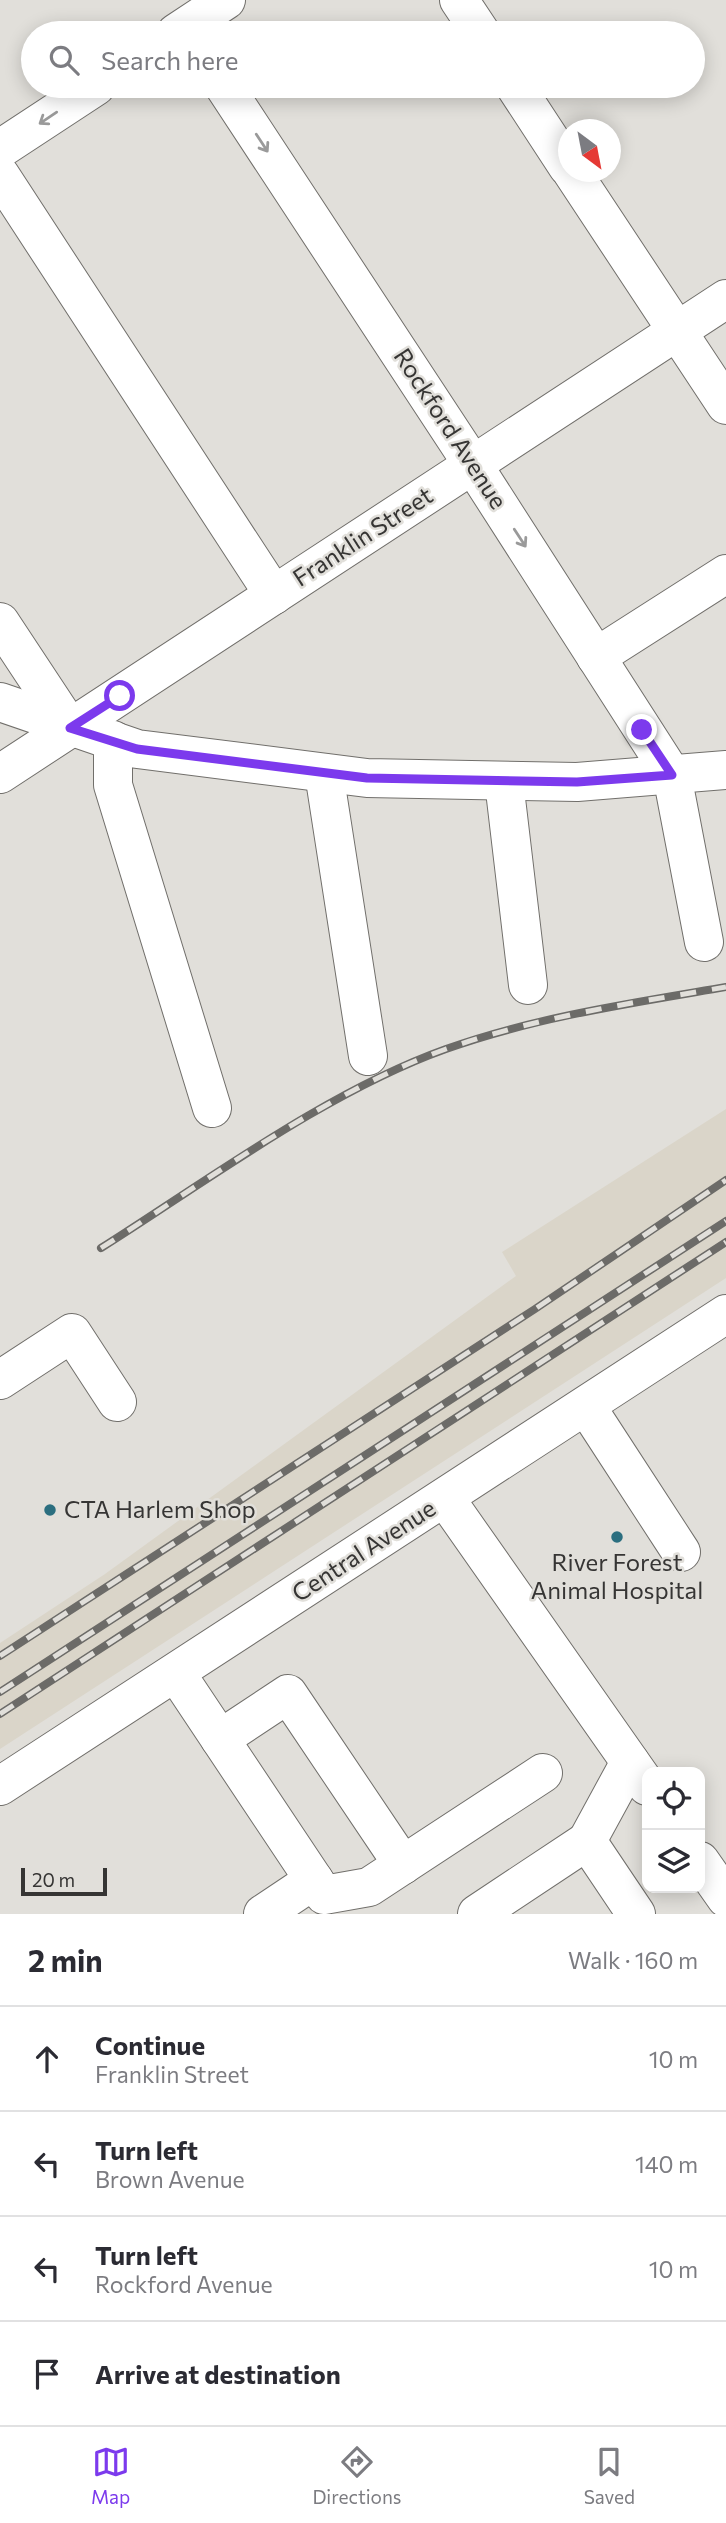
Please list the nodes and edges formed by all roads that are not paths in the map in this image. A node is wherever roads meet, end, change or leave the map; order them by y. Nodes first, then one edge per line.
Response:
1 (226, 0) edge
2 (459, 0) edge
3 (183, 21) edge
4 (473, 21) edge
5 (78, 98) edge
6 (232, 98) edge
7 (523, 98) edge
8 (0, 149) edge
9 (558, 150) edge
10 (0, 175) edge
11 (579, 182) edge
12 (726, 299) edge
13 (677, 332) junction
14 (726, 405) edge
15 (474, 464) junction
16 (726, 574) edge
17 (274, 595) junction
18 (0, 622) edge
19 (596, 657) junction
20 (0, 702) edge
21 (70, 728) junction
22 (113, 740) junction
23 (726, 770) edge
24 (324, 773) junction
25 (0, 774) edge
26 (672, 775) junction
27 (504, 782) junction
28 (704, 942) dead end
29 (528, 985) dead end
30 (368, 1056) dead end
31 (212, 1108) dead end
32 (726, 1314) edge
33 (0, 1380) edge
34 (117, 1402) dead end
35 (586, 1406) junction
36 (445, 1498) junction
37 (681, 1552) dead end
38 (176, 1673) junction
39 (220, 1739) junction
40 (543, 1773) dead end
41 (639, 1774) edge
42 (0, 1786) edge
43 (587, 1841) junction
44 (403, 1865) junction
45 (314, 1880) junction
46 (264, 1914) edge
47 (477, 1914) edge
48 (636, 1914) edge

1 - 3 street
2 - 4 street
5 -> 8 street
6 -> 15 street, Rockford Avenue
7 - 9 street
10 - 17 street
11 - 13 street
12 - 13 street, Franklin Street
13 - 14 street
13 - 15 street, Franklin Street
15 - 17 street, Franklin Street
15 -> 19 street, Rockford Avenue
16 - 19 street
17 - 21 street, Franklin Street
18 - 21 street
19 - 26 street, Rockford Avenue
20 - 21 street
21 - 22 street
21 - 25 street, Franklin Street
22 - 24 street
22 - 31 street
23 - 26 street
24 - 27 street
24 - 30 street
26 - 27 street
26 - 28 street
27 - 29 street
32 - 35 street, Central Avenue
33 - 34 street
35 - 36 street, Central Avenue
35 - 37 street
36 - 38 street, Central Avenue
36 - 41 street
38 - 39 street
38 - 42 street, Central Avenue
39 - 44 street
39 - 45 street
40 - 44 street
41 - 43 street
43 - 47 street
43 - 48 street
44 - 45 street
45 - 46 street

